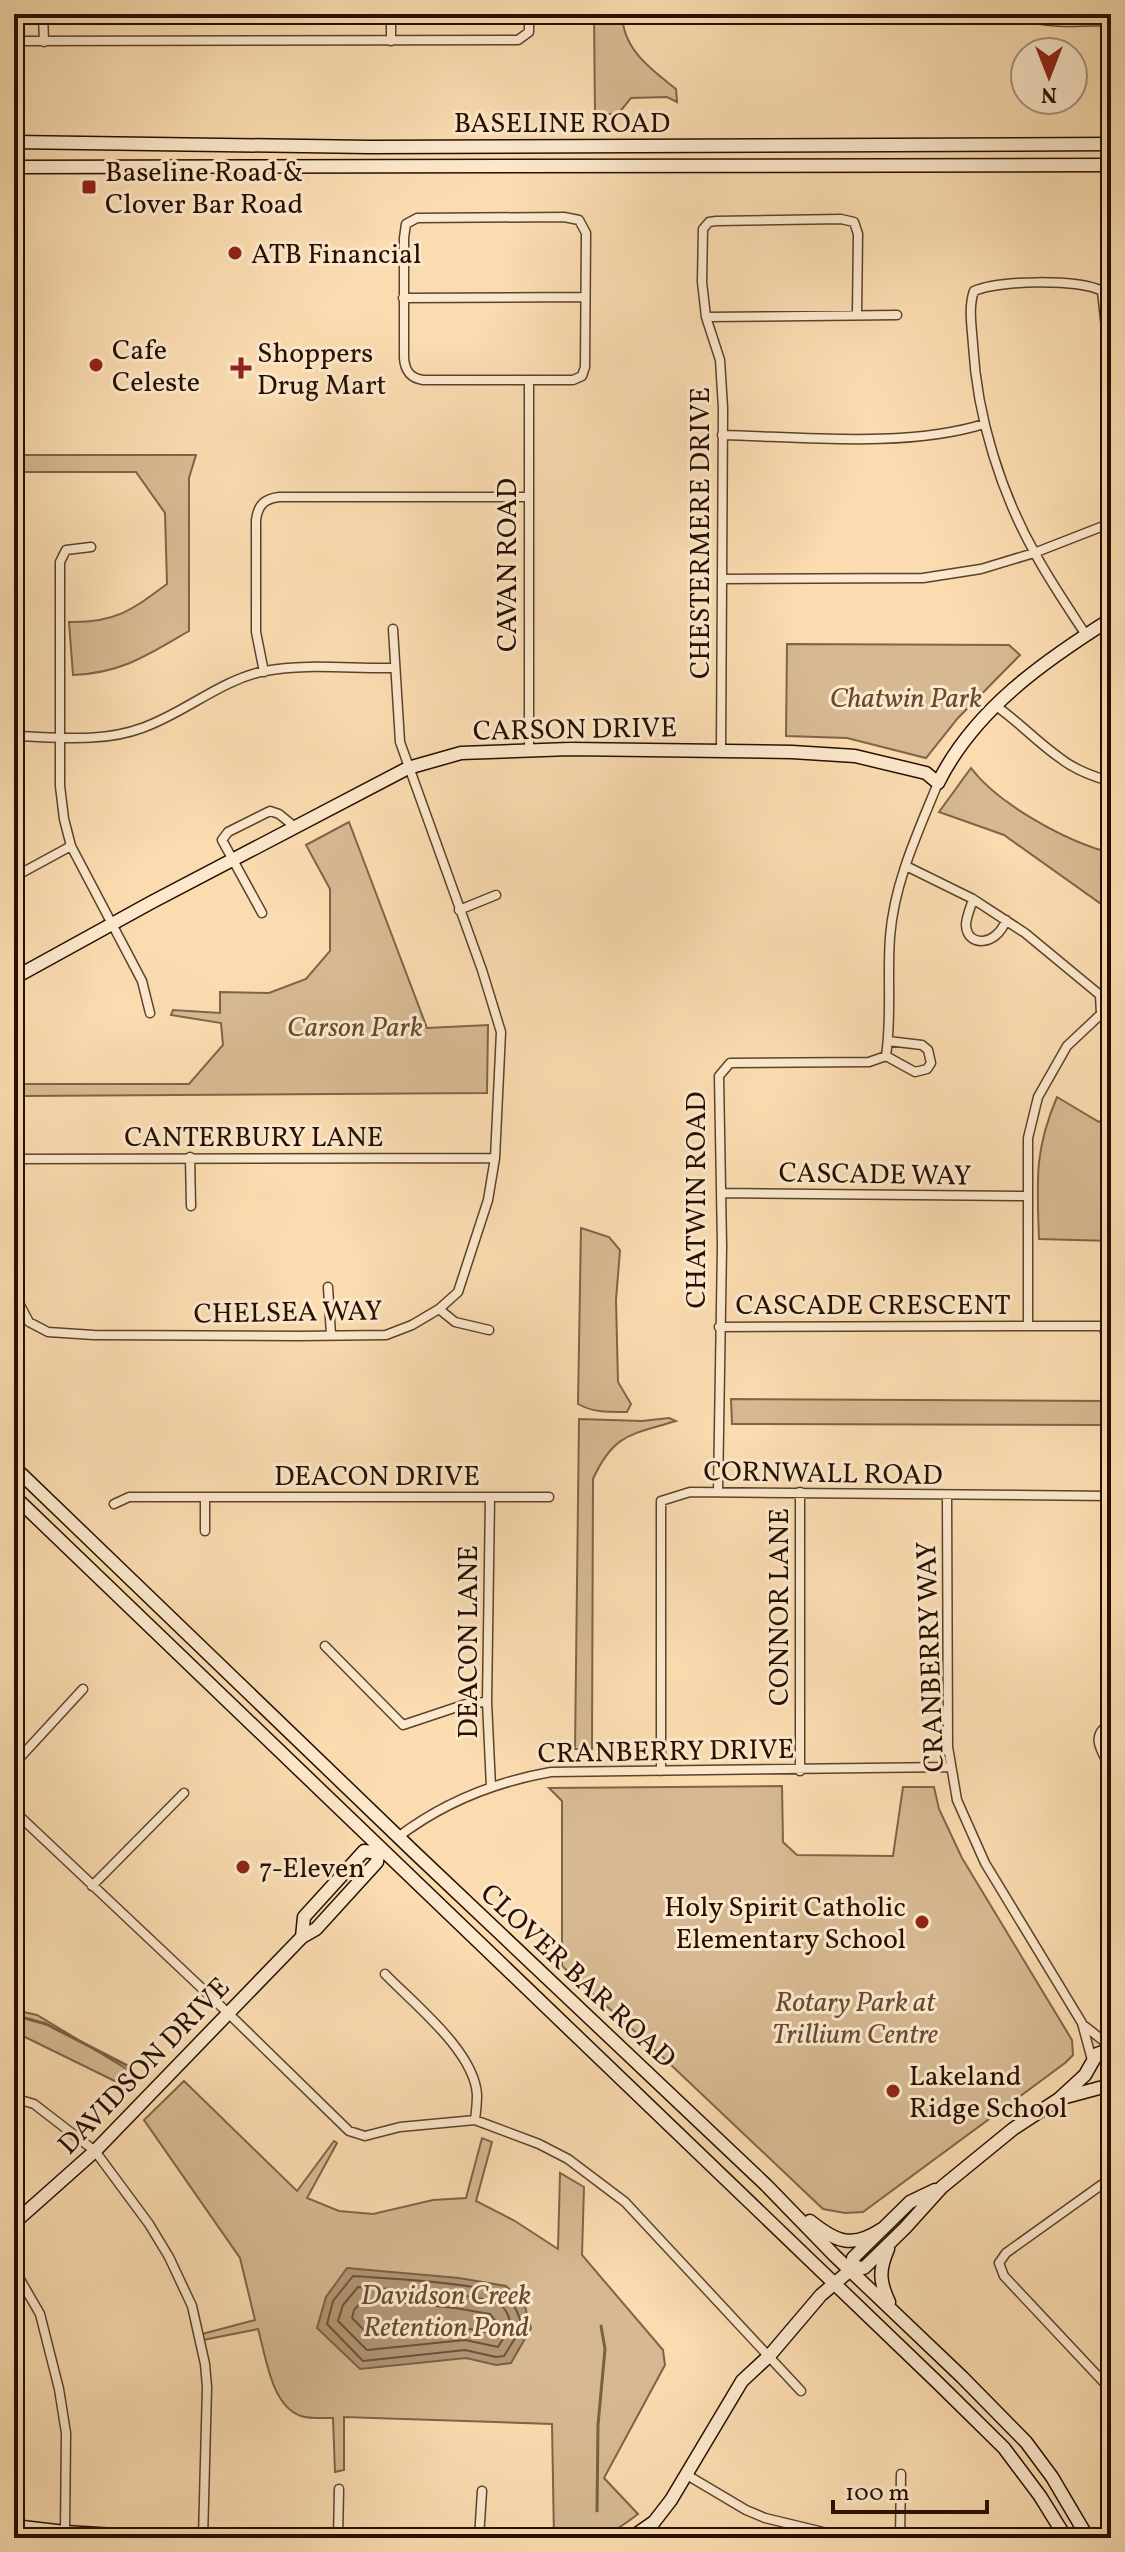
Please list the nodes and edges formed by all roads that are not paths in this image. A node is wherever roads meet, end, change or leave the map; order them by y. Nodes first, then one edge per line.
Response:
1 (43, 14) edge
2 (391, 14) edge
3 (529, 14) edge
4 (1019, 14) edge
5 (1111, 21) edge
6 (14, 41) edge
7 (391, 41) junction
8 (44, 42) junction
9 (14, 142) edge
10 (1111, 144) edge
11 (14, 167) edge
12 (1111, 167) edge
13 (585, 297) junction
14 (403, 298) junction
15 (857, 314) junction
16 (897, 315) dead end
17 (706, 317) junction
18 (1111, 375) edge
19 (529, 380) junction
20 (984, 424) junction
21 (722, 435) junction
22 (527, 497) junction
23 (1111, 523) edge
24 (91, 547) dead end
25 (1034, 553) junction
26 (723, 579) junction
27 (1111, 619) edge
28 (393, 629) dead end
29 (1086, 635) junction
30 (395, 668) junction
31 (264, 672) junction
32 (996, 706) junction
33 (14, 736) edge
34 (60, 737) junction
35 (529, 749) junction
36 (721, 751) junction
37 (408, 768) junction
38 (1111, 782) edge
39 (938, 783) junction
40 (295, 827) junction
41 (71, 846) junction
42 (231, 860) junction
43 (906, 866) junction
44 (14, 877) edge
45 (496, 895) dead end
46 (973, 899) junction
47 (459, 910) junction
48 (262, 913) dead end
49 (1006, 920) junction
50 (113, 924) junction
51 (14, 978) edge
52 (150, 1013) dead end
53 (888, 1041) junction
54 (886, 1056) junction
55 (190, 1157) junction
56 (495, 1158) junction
57 (14, 1159) edge
58 (722, 1193) junction
59 (1028, 1196) junction
60 (191, 1206) dead end
61 (328, 1287) dead end
62 (14, 1294) edge
63 (439, 1309) junction
64 (1108, 1323) edge
65 (1028, 1326) junction
66 (719, 1327) junction
67 (489, 1330) dead end
68 (331, 1335) junction
69 (1111, 1344) edge
70 (14, 1467) edge
71 (718, 1492) junction
72 (800, 1492) junction
73 (14, 1496) edge
74 (947, 1496) junction
75 (1111, 1496) edge
76 (490, 1497) junction
77 (549, 1497) dead end
78 (205, 1498) junction
79 (114, 1504) dead end
80 (205, 1531) dead end
81 (325, 1646) dead end
82 (83, 1689) dead end
83 (487, 1702) junction
84 (1111, 1723) edge
85 (14, 1764) edge
86 (950, 1767) junction
87 (1111, 1769) edge
88 (661, 1771) junction
89 (800, 1771) junction
90 (491, 1787) junction
91 (184, 1793) dead end
92 (14, 1811) edge
93 (398, 1837) junction
94 (380, 1851) junction
95 (92, 1886) junction
96 (385, 1974) dead end
97 (227, 2012) junction
98 (1082, 2023) junction
99 (1111, 2048) edge
100 (1092, 2062) junction
101 (1109, 2088) edge
102 (14, 2098) edge
103 (1059, 2099) junction
104 (475, 2120) junction
105 (95, 2151) junction
106 (1111, 2178) edge
107 (766, 2185) junction
108 (942, 2187) junction
109 (14, 2223) edge
110 (882, 2229) junction
111 (891, 2242) junction
112 (852, 2268) junction
113 (14, 2269) edge
114 (835, 2284) junction
115 (895, 2312) junction
116 (770, 2355) junction
117 (1111, 2390) edge
118 (801, 2391) dead end
119 (901, 2474) dead end
120 (687, 2475) junction
121 (339, 2489) dead end
122 (482, 2491) dead end
123 (14, 2526) edge
124 (65, 2532) junction
125 (167, 2538) edge
126 (203, 2538) edge
127 (338, 2538) edge
128 (479, 2538) edge
129 (631, 2538) edge
130 (848, 2538) edge
131 (900, 2538) edge
132 (1066, 2538) edge
133 (1088, 2538) edge

1 - 8 street
2 - 7 street
3 - 7 street
4 - 5 street
6 - 8 street
7 - 8 street
9 - 10 main road, BASELINE ROAD
11 - 12 main road, BASELINE ROAD
13 - 14 street
13 - 14 street
13 - 19 street
14 - 19 street
15 - 16 street
15 - 17 street
15 - 17 street, CHESTERMERE DRIVE
17 - 21 street, CHESTERMERE DRIVE
18 - 20 street
19 - 22 street, CAVAN ROAD
20 - 21 street
20 - 25 street
21 - 26 street, CHESTERMERE DRIVE
22 - 31 street
22 - 35 street, CAVAN ROAD
23 - 25 street
24 - 34 street
25 - 26 street
25 - 29 street
26 - 36 street, CHESTERMERE DRIVE
27 - 29 main road
28 - 30 street, CHELSEA WAY
29 - 32 main road
30 - 31 street
30 - 37 street, CHELSEA WAY
31 - 34 street
32 - 38 street
32 - 39 main road
33 - 34 street
34 - 41 street
35 - 36 main road, CARSON DRIVE
35 - 37 main road, CARSON DRIVE
36 - 39 main road, CARSON DRIVE
37 - 40 main road, CARSON DRIVE
37 - 47 street, CHELSEA WAY
39 - 43 street
40 - 42 main road, CARSON DRIVE
40 - 42 street
41 - 44 street
41 - 50 street
42 - 48 street
42 - 50 main road, CARSON DRIVE
43 - 46 street, CASCADE CRESCENT
43 - 53 street
45 - 47 street
46 - 49 street, CASCADE CRESCENT
46 - 49 street
47 - 56 street, CHELSEA WAY
49 - 59 street, CASCADE CRESCENT
50 - 51 main road, CARSON DRIVE
50 - 52 street
53 - 54 street
53 - 54 street
54 - 58 street, CHATWIN ROAD
55 - 56 street, CANTERBURY LANE
55 - 57 street, CANTERBURY LANE
55 - 60 street
56 - 63 street, CHELSEA WAY
58 - 59 street, CASCADE WAY
58 - 66 street, CHATWIN ROAD
59 - 65 street, CASCADE CRESCENT
61 - 68 street
62 - 68 street, CHELSEA WAY
63 - 67 street
63 - 68 street, CHELSEA WAY
64 - 65 street, CASCADE CRESCENT
64 - 69 street, CASCADE CRESCENT
65 - 66 street, CASCADE CRESCENT
66 - 71 street, CHATWIN ROAD
70 - 93 main road, CLOVER BAR ROAD
71 - 72 street, CORNWALL ROAD
71 - 88 street, CORNWALL ROAD
72 - 74 street, CORNWALL ROAD
72 - 89 street, CONNOR LANE
73 - 94 main road, CLOVER BAR ROAD
74 - 75 street, CORNWALL ROAD
74 - 86 street, CRANBERRY WAY
76 - 77 street, DEACON DRIVE
76 - 78 street, DEACON DRIVE
76 - 83 street, DEACON LANE
78 - 79 street, DEACON DRIVE
78 - 80 street
81 - 83 street
82 - 85 street
83 - 90 street, DEACON LANE
84 - 87 street
86 - 89 street, CRANBERRY DRIVE
86 - 98 street, CRANBERRY WAY
88 - 89 street, CRANBERRY DRIVE
88 - 90 street, CRANBERRY DRIVE
90 - 93 street, CRANBERRY DRIVE
91 - 95 street
92 - 95 street
93 - 94 main road
93 - 107 main road, CLOVER BAR ROAD
94 - 97 main road, DAVIDSON DRIVE
94 - 114 main road, CLOVER BAR ROAD
95 - 97 street
96 - 104 street
97 - 104 street
97 - 105 main road, DAVIDSON DRIVE
98 - 99 street, CRANBERRY WAY
98 - 100 street, CRANBERRY WAY
99 - 100 main road
100 - 101 main road
100 - 103 main road
101 - 103 main road
102 - 105 street
103 - 108 main road
104 - 116 street
105 - 109 main road, DAVIDSON DRIVE
105 - 126 street
106 - 117 street
107 - 110 main road
107 - 112 main road, CLOVER BAR ROAD
108 - 110 main road
108 - 111 main road
110 - 112 main road
111 - 112 main road
111 - 115 main road
112 - 114 main road
112 - 115 main road, CLOVER BAR ROAD
113 - 124 street
114 - 116 main road
114 - 132 main road, CLOVER BAR ROAD
115 - 133 main road, CLOVER BAR ROAD
116 - 118 street
116 - 120 main road
119 - 131 street
120 - 129 main road
120 - 130 street
121 - 127 street
122 - 128 street
123 - 124 main road
124 - 125 main road

